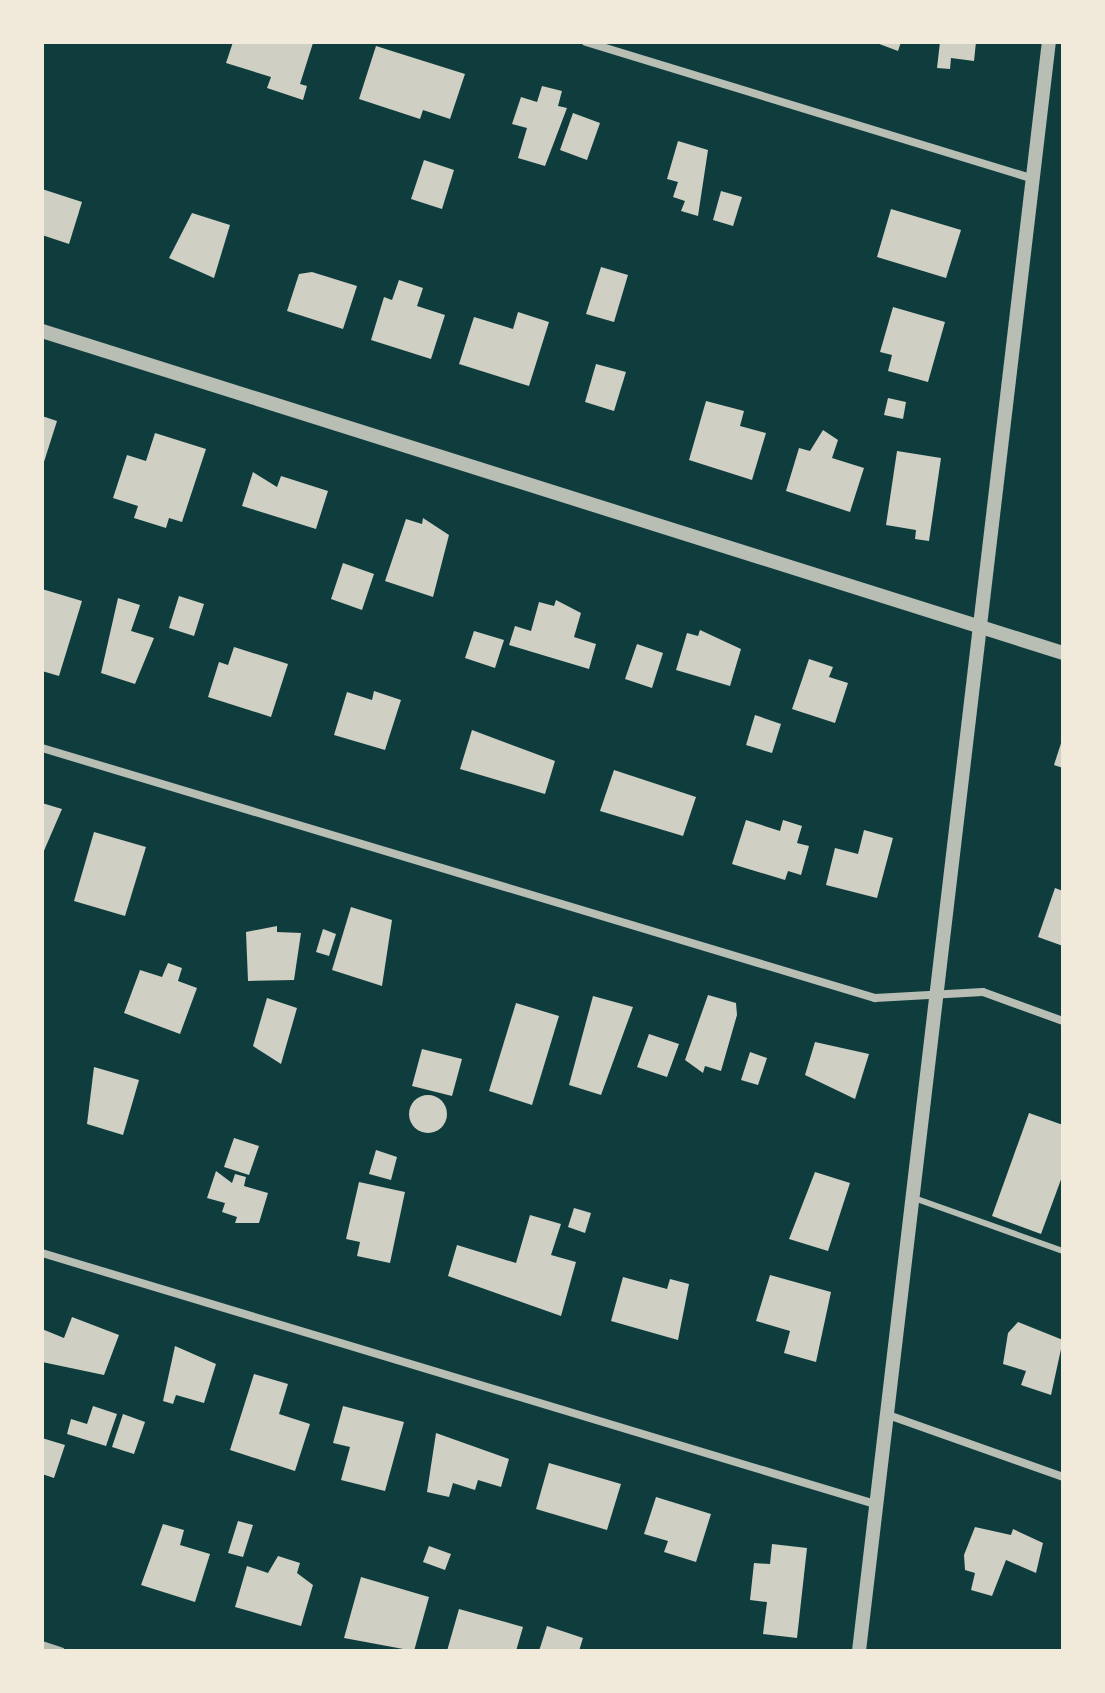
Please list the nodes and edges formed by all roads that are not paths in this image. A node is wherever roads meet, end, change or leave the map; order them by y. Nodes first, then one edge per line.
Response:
1 (586, 42) edge
2 (1049, 42) edge
3 (1035, 179) junction
4 (42, 331) edge
5 (984, 628) junction
6 (1063, 653) edge
7 (42, 748) edge
8 (935, 995) junction
9 (1063, 1021) edge
10 (914, 1198) junction
11 (1063, 1251) edge
12 (42, 1253) edge
13 (891, 1416) junction
14 (1063, 1477) edge
15 (879, 1505) junction
16 (42, 1645) edge
17 (61, 1651) edge
18 (859, 1651) edge

1 - 3 street
2 - 3 street
3 - 5 street
4 - 5 street
5 - 6 street
5 - 8 street
7 - 8 street
8 - 9 street
8 - 10 street
10 - 11 lane
10 - 13 street
12 - 15 street
13 - 14 street
13 - 15 street
15 - 18 street
16 - 17 street

